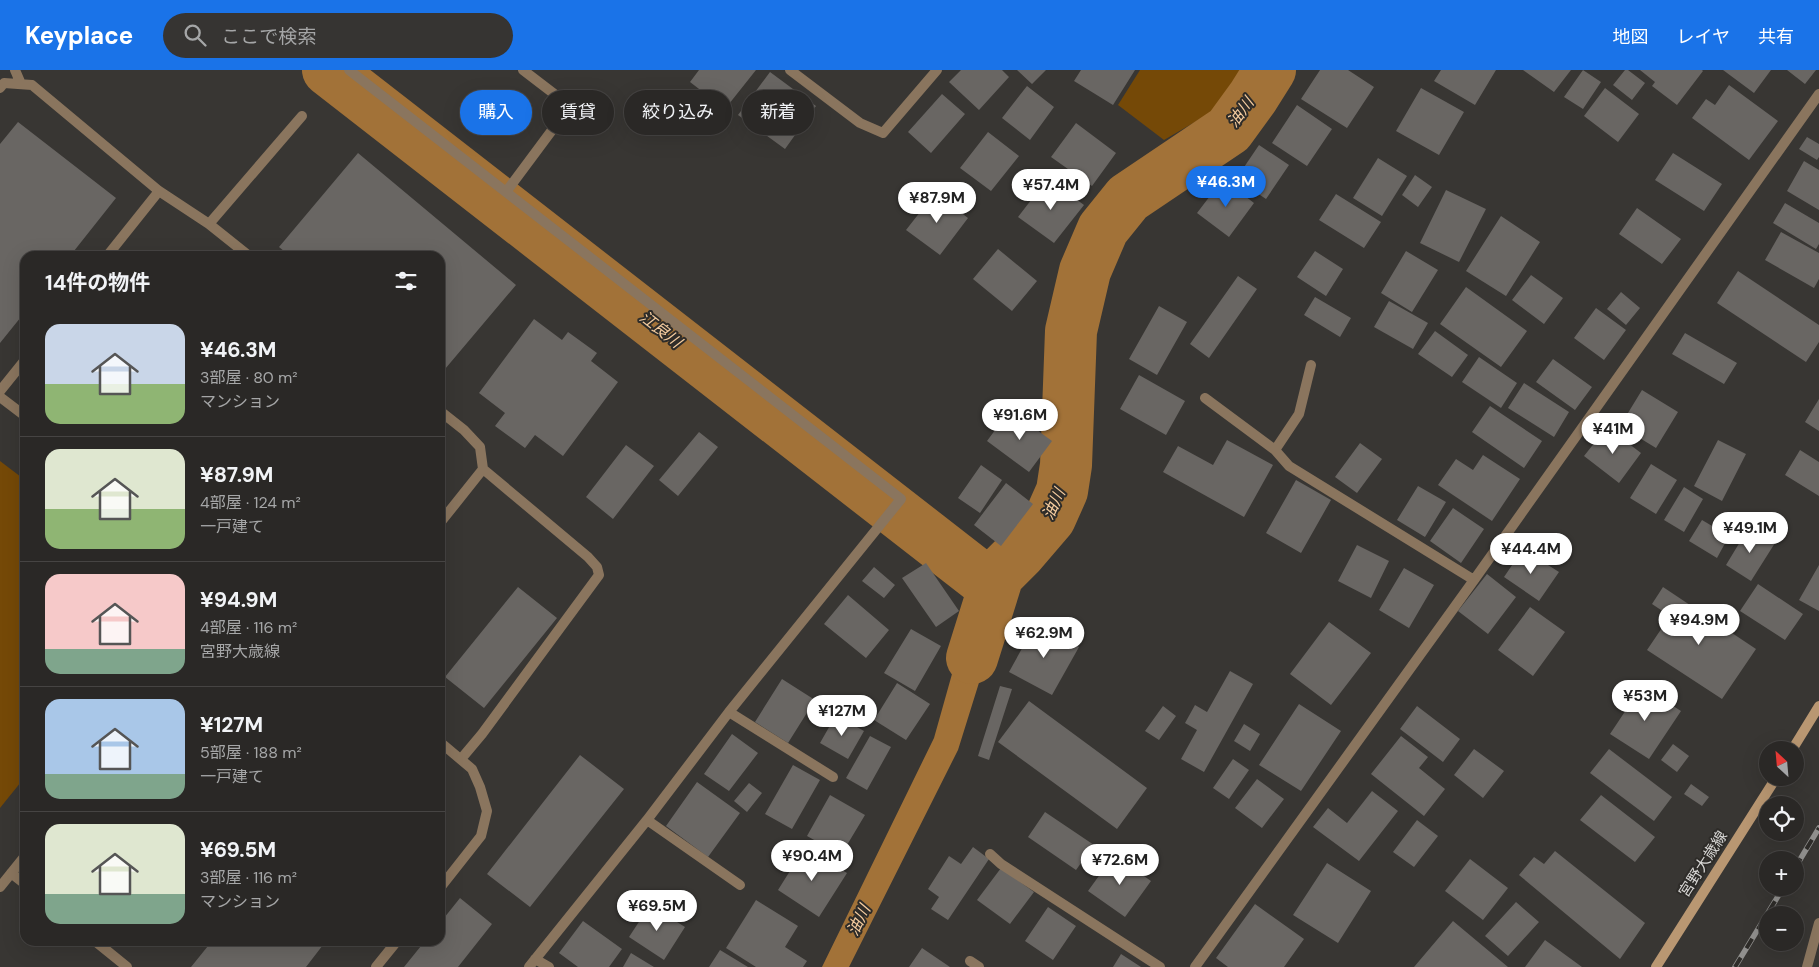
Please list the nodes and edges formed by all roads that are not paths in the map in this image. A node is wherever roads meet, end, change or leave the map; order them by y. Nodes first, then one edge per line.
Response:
1 (16, 70) edge
2 (349, 70) edge
3 (524, 70) edge
4 (790, 70) edge
5 (937, 70) edge
6 (21, 84) junction
7 (0, 88) edge
8 (1819, 94) edge
9 (302, 116) dead end
10 (159, 191) junction
11 (506, 192) junction
12 (210, 224) junction
13 (111, 251) edge
14 (244, 251) edge
15 (1311, 365) dead end
16 (20, 366) edge
17 (0, 391) edge
18 (0, 397) edge
19 (1205, 398) dead end
20 (20, 412) edge
21 (445, 415) edge
22 (1276, 450) junction
23 (483, 469) junction
24 (445, 517) edge
25 (1474, 580) junction
26 (1819, 706) edge
27 (729, 712) junction
28 (1798, 741) edge
29 (445, 746) edge
30 (461, 759) junction
31 (833, 777) dead end
32 (1771, 786) edge
33 (647, 820) junction
34 (990, 854) dead end
35 (20, 862) edge
36 (11, 873) junction
37 (20, 880) edge
38 (445, 882) edge
39 (740, 885) dead end
40 (0, 887) edge
41 (1819, 923) edge
42 (101, 946) edge
43 (393, 946) edge
44 (532, 963) edge
45 (127, 967) edge
46 (376, 967) edge
47 (549, 967) edge
48 (1160, 967) edge
49 (1195, 967) edge
50 (1656, 967) edge
51 (1807, 967) edge

1 - 6 street
2 - 11 street
3 - 11 street
4 - 5 street
6 - 7 street
6 - 10 street
8 - 25 street
9 - 12 street
10 - 12 street
10 - 13 street
11 - 27 street
12 - 14 street
15 - 22 street
16 - 17 street
18 - 20 street
19 - 22 street
21 - 23 street
22 - 25 street
23 - 24 street
23 - 30 street
25 - 49 street
26 - 28 main road
27 - 31 street
27 - 33 street
29 - 30 street
30 - 38 street
32 - 50 main road, 宮野大歳線
33 - 39 street
33 - 44 street
34 - 48 street
35 - 36 street
36 - 37 street
36 - 40 street
41 - 51 street
42 - 45 street
43 - 46 street
44 - 47 street

